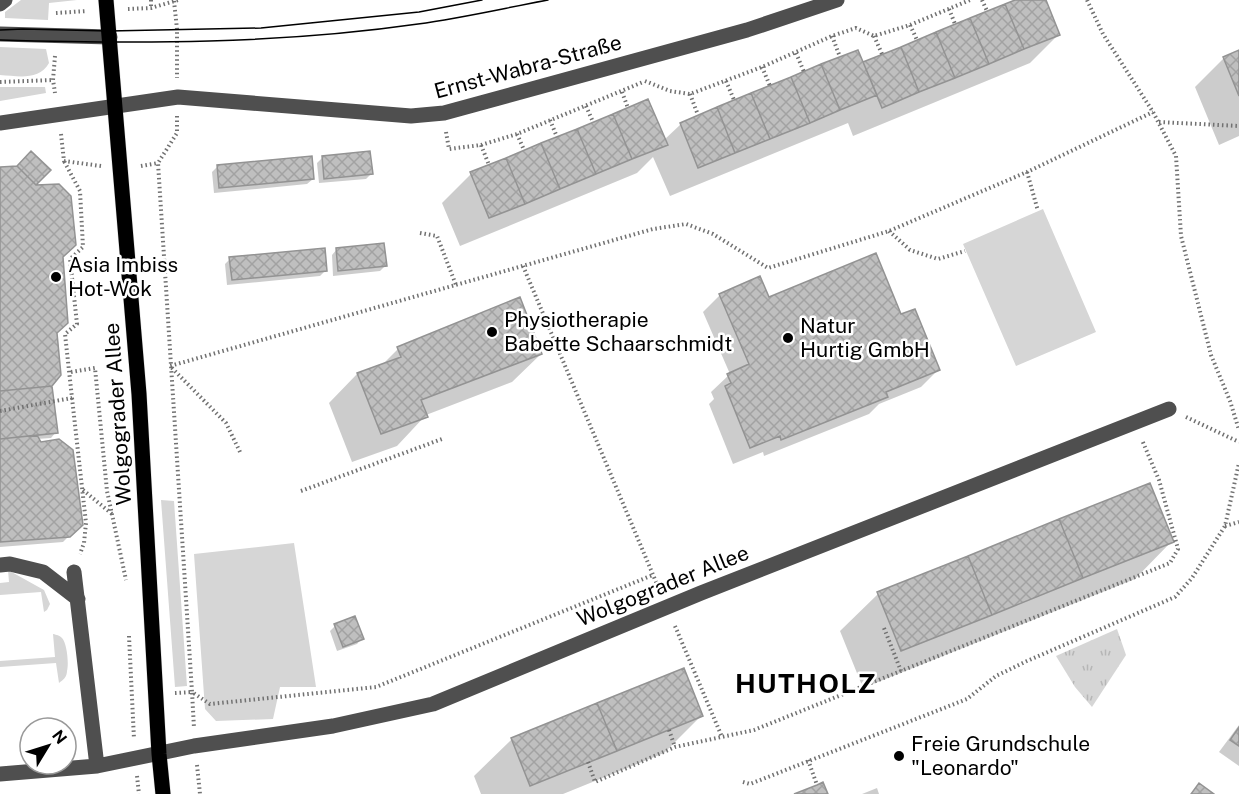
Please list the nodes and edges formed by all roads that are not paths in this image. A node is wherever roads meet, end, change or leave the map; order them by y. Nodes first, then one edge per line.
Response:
1 (5, 0) edge
2 (106, 0) edge
3 (837, 0) edge
4 (0, 4) edge
5 (0, 34) edge
6 (110, 37) junction
7 (116, 106) junction
8 (0, 123) edge
9 (1169, 409) road end
10 (0, 564) edge
11 (75, 572) road end
12 (78, 599) junction
13 (159, 754) junction
14 (97, 766) junction
15 (0, 774) edge
16 (163, 794) edge

1 - 4 street
2 - 6 main road, Wolgograder Allee
3 - 7 street, Ernst-Wabra-Straße
5 - 6 street
6 - 7 main road, Wolgograder Allee
7 - 8 street, Ernst-Wabra-Straße
7 - 13 main road, Wolgograder Allee
9 - 13 street, Wolgograder Allee
10 - 12 street
11 - 12 street
12 - 14 street
13 - 14 street
13 - 16 main road, Wolgograder Allee
14 - 15 street

